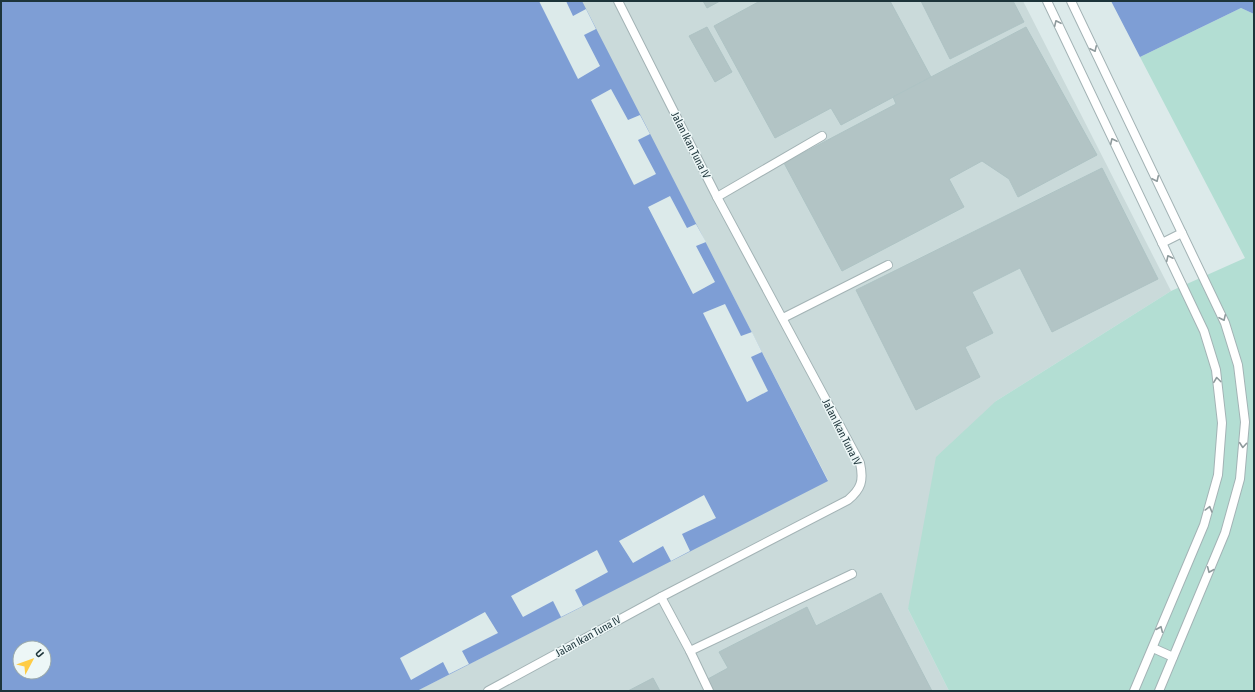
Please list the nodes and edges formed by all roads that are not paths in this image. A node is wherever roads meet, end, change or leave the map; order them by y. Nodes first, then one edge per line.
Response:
1 (618, 1) edge
2 (1046, 1) edge
3 (1071, 1) edge
4 (822, 136) dead end
5 (717, 197) junction
6 (1182, 233) junction
7 (1162, 243) junction
8 (888, 265) dead end
9 (783, 318) junction
10 (852, 574) dead end
11 (661, 597) junction
12 (1152, 648) junction
13 (690, 651) junction
14 (1173, 657) junction
15 (488, 691) edge
16 (709, 691) edge
17 (1134, 691) edge
18 (1159, 691) edge

1 - 5 lane, Jalan Ikan Tuna IV
7 -> 2 lane
3 -> 6 lane
4 - 5 lane
5 - 9 lane, Jalan Ikan Tuna IV
6 - 7 lane
6 -> 14 lane
12 -> 7 lane
8 - 9 lane
9 - 11 lane, Jalan Ikan Tuna IV
10 - 13 lane
11 - 13 lane
11 - 15 lane, Jalan Ikan Tuna IV
12 - 14 lane
12 - 17 lane
13 - 16 lane
14 - 18 lane

